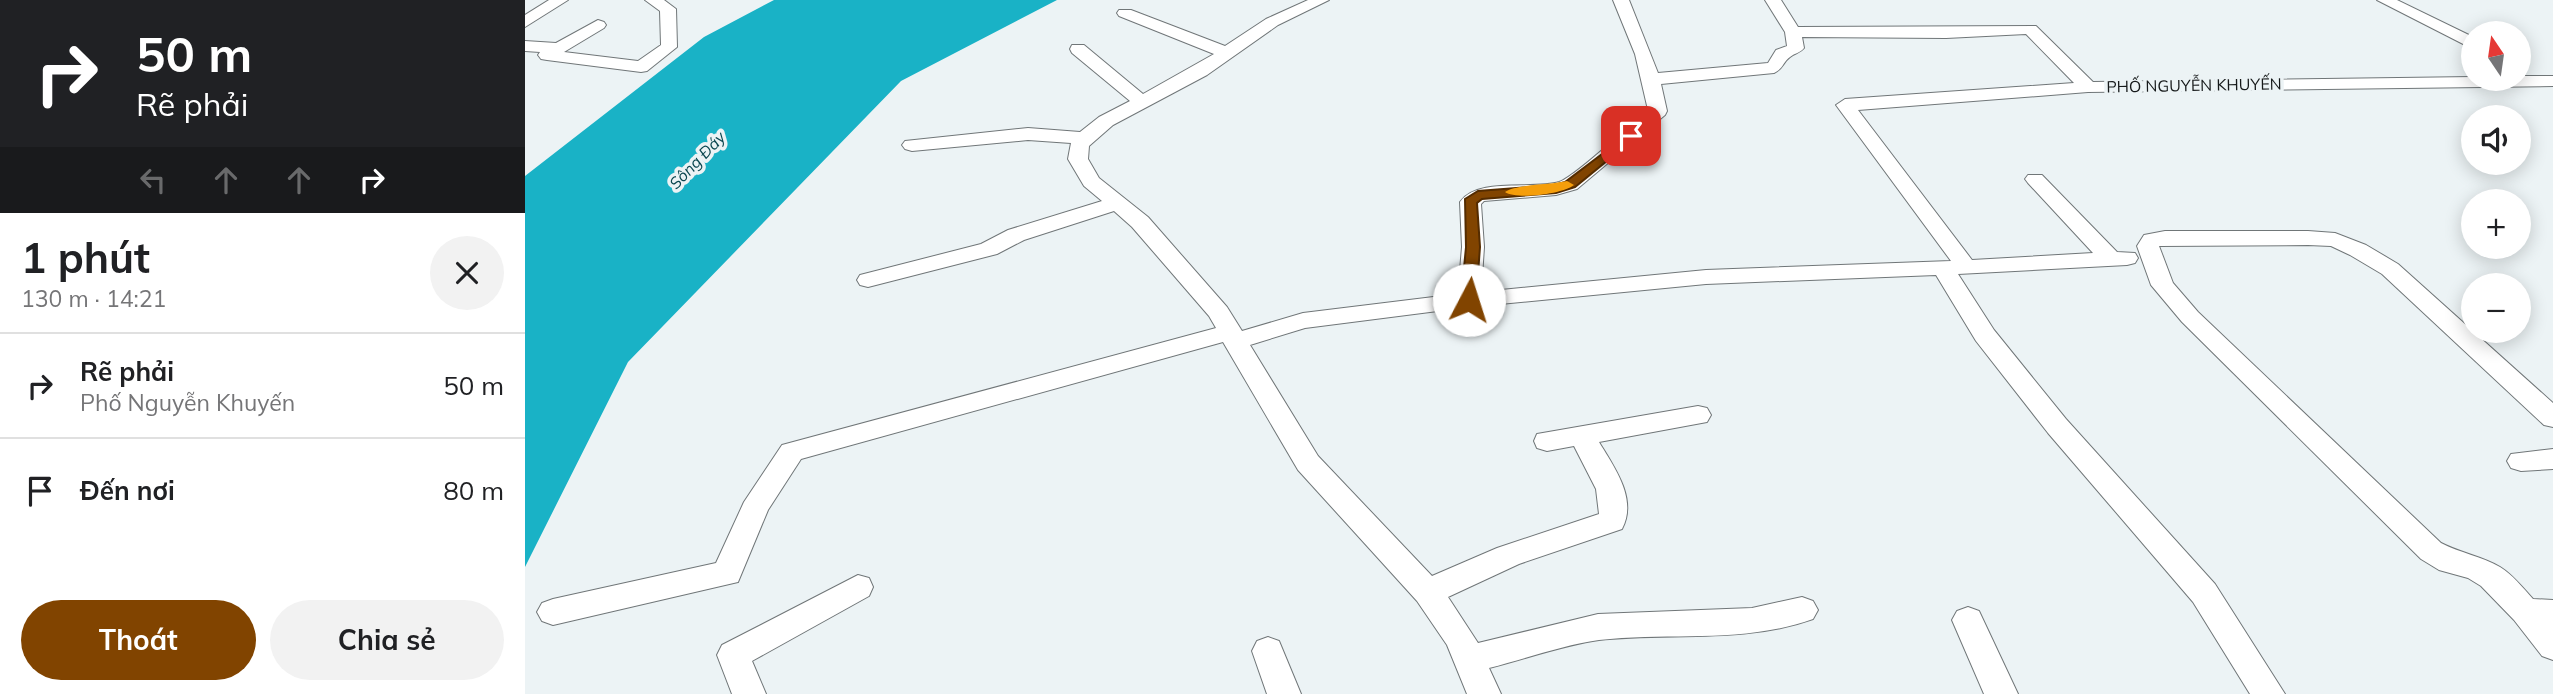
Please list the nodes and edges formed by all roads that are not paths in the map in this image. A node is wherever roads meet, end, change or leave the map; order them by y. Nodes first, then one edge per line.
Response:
1 (560, 0) edge
2 (653, 0) edge
3 (1621, 0) edge
4 (1773, 0) edge
5 (2385, 0) edge
6 (1307, 2) edge
7 (1125, 13) dead end
8 (525, 22) edge
9 (598, 25) dead end
10 (1793, 32) junction
11 (2461, 38) edge
12 (525, 46) edge
13 (557, 48) junction
14 (1078, 49) dead end
15 (1227, 53) junction
16 (2531, 73) edge
17 (1654, 79) junction
18 (2550, 82) edge
19 (2088, 87) junction
20 (1142, 102) junction
21 (1084, 138) junction
22 (912, 145) dead end
23 (2035, 179) dead end
24 (1114, 204) junction
25 (1955, 268) junction
26 (868, 280) dead end
27 (1469, 300) junction
28 (1233, 336) junction
29 (1698, 415) dead end
30 (2553, 418) edge
31 (1582, 436) junction
32 (1547, 441) dead end
33 (2553, 459) edge
34 (2521, 461) dead end
35 (858, 587) dead end
36 (1428, 592) junction
37 (1802, 610) dead end
38 (553, 612) dead end
39 (2539, 612) edge
40 (1968, 620) dead end
41 (2553, 646) edge
42 (1268, 651) dead end
43 (1469, 659) junction
44 (749, 694) edge
45 (1284, 694) edge
46 (1484, 694) edge
47 (2001, 694) edge
48 (2268, 694) edge

1 - 8 street
2 - 13 street
3 - 17 street
4 - 10 street
5 - 11 street
6 - 15 street
7 - 15 street
9 - 13 street
10 - 17 street
10 - 19 street
12 - 13 street
14 - 20 street
15 - 20 street
16 - 18 street
17 - 27 street
18 - 19 street, PHỐ NGUYỄN KHUYẾN
19 - 25 street, PHỐ NGUYỄN KHUYẾN
20 - 21 street
21 - 22 street
21 - 24 street
23 - 25 street
24 - 26 street
24 - 28 street
25 - 27 street
25 - 48 street
27 - 28 street
28 - 36 street
28 - 38 street
29 - 31 street
30 - 39 street
31 - 32 street
31 - 36 street
33 - 34 street
35 - 44 street
36 - 43 street
37 - 43 street
39 - 41 street
40 - 47 street
42 - 45 street
43 - 46 street

